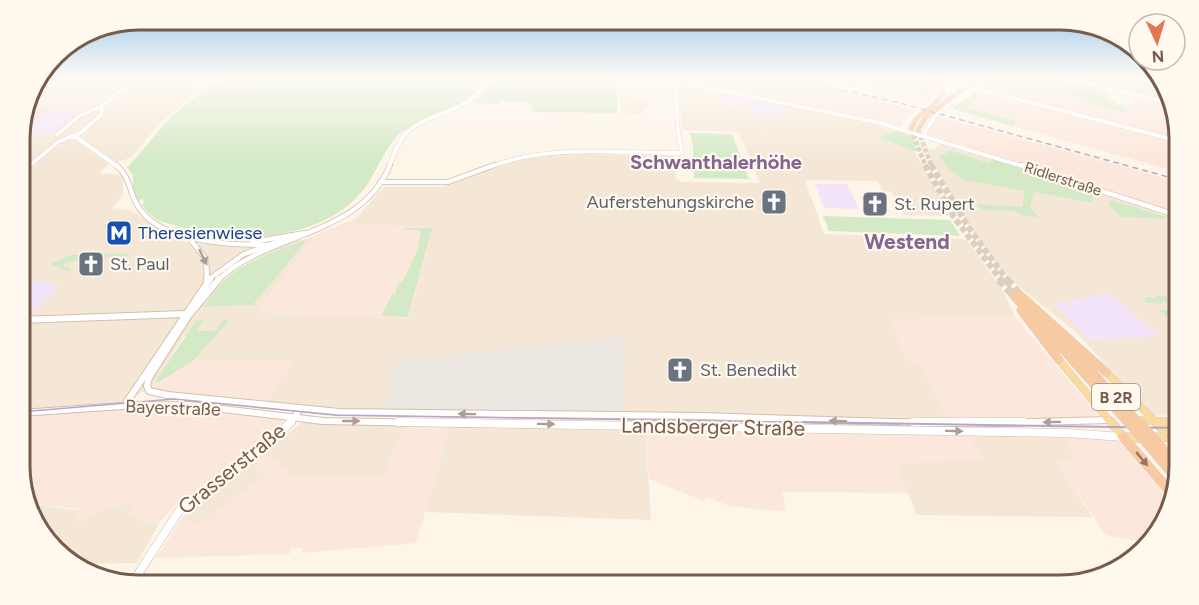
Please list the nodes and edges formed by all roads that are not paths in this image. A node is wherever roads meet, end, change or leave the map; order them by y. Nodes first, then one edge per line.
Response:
1 (460, 105) edge
2 (677, 105) edge
3 (795, 105) edge
4 (926, 105) edge
5 (941, 105) edge
6 (947, 105) edge
7 (952, 105) edge
8 (1043, 105) edge
9 (102, 106) joint
10 (933, 106) edge
11 (938, 112) junction
12 (102, 113) junction
13 (85, 114) junction
14 (911, 129) dead end
15 (902, 130) junction
16 (918, 130) dead end
17 (57, 135) junction
18 (78, 136) junction
19 (923, 136) junction
20 (70, 137) junction
21 (1169, 138) edge
22 (58, 142) junction
23 (30, 166) edge
24 (380, 182) junction
25 (1169, 213) edge
26 (321, 228) junction
27 (307, 232) joint
28 (188, 237) junction
29 (264, 243) junction
30 (282, 244) junction
31 (260, 253) junction
32 (210, 283) junction
33 (1015, 297) junction
34 (192, 314) junction
35 (183, 315) junction
36 (30, 320) edge
37 (1071, 354) junction
38 (1059, 360) joint
39 (1107, 373) joint
40 (168, 395) joint
41 (125, 404) junction
42 (256, 404) joint
43 (299, 410) junction
44 (30, 412) edge
45 (248, 412) joint
46 (293, 419) junction
47 (1110, 420) junction
48 (1153, 421) junction
49 (1169, 422) edge
50 (1169, 432) edge
51 (1169, 436) edge
52 (1124, 437) junction
53 (1169, 457) edge
54 (1169, 469) edge
55 (1166, 487) edge
56 (147, 560) joint
57 (138, 575) edge

1 - 24 main road
2 - 24 main road
3 - 15 main road, Ridlerstraße
4 - 15 main road
5 - 16 highway
6 - 11 main road
7 - 11 main road
8 - 21 main road
9 - 12 main road
9 - 13 main road
10 - 14 highway
11 - 19 main road
12 - 13 main road
12 - 18 main road
13 - 17 main road
15 - 19 main road, Ridlerstraße
17 - 20 main road
17 - 22 main road
18 - 20 main road
18 - 28 main road
19 - 25 main road, Ridlerstraße
20 - 22 main road
22 - 23 main road
24 - 26 main road
26 - 27 main road
26 - 30 main road
27 - 29 main road
28 - 29 main road
28 -> 32 main road
29 - 30 main road
29 - 31 main road
29 - 32 main road
30 - 31 main road
31 - 32 main road
32 - 34 main road
32 - 35 main road
33 - 37 highway, B 2R
33 - 38 highway
33 - 39 highway
34 - 35 main road
34 - 40 main road
35 - 36 main road
35 - 41 main road
37 - 53 highway, B 2R, bridge
37 - 54 highway, B 2R, bridge
38 - 47 main road
39 - 48 main road
40 - 42 main road, Bayerstraße
41 - 44 main road, Bayerstraße
41 - 45 main road, Bayerstraße
42 - 43 main road, Landsberger Straße
43 - 46 main road, Grasserstraße
47 -> 43 main road, Landsberger Straße
45 - 46 main road, Landsberger Straße
46 -> 52 main road, Landsberger Straße
46 - 56 main road, Grasserstraße
47 - 48 main road, Landsberger Straße
47 - 52 main road
48 - 49 main road, Landsberger Straße
48 - 50 main road
51 - 52 main road, Landsberger Straße
52 -> 55 highway
56 - 57 main road, bridge

